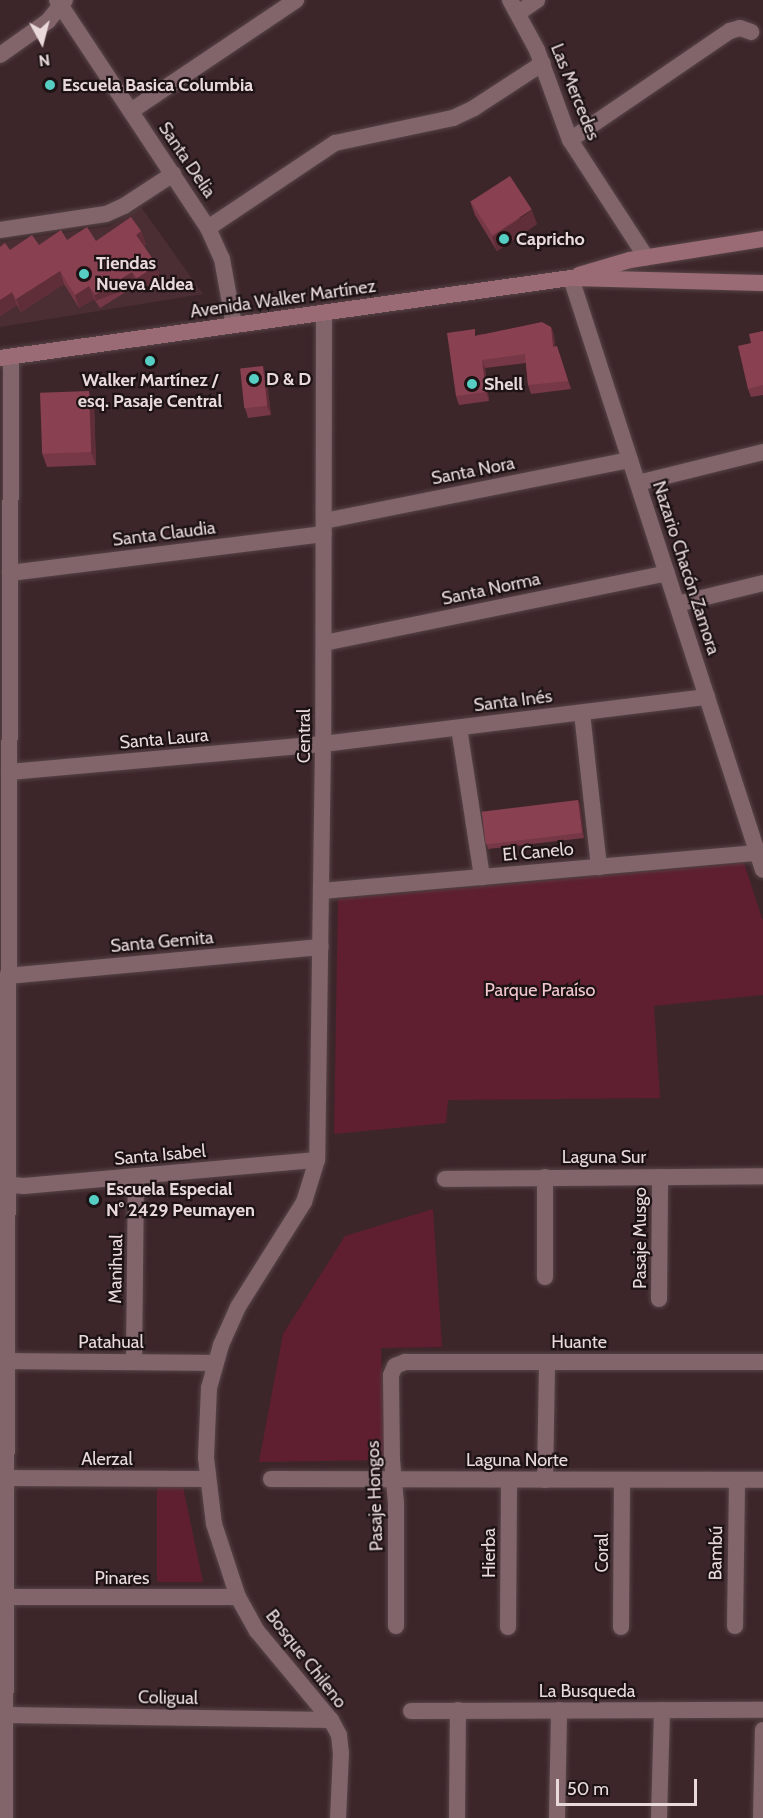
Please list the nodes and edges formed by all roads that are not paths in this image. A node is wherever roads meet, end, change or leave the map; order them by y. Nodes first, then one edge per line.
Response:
1 (296, 0) edge
2 (537, 0) edge
3 (61, 2) edge
4 (514, 7) edge
5 (751, 32) dead end
6 (0, 55) edge
7 (543, 63) junction
8 (131, 111) junction
9 (570, 140) junction
10 (173, 174) junction
11 (208, 228) junction
12 (0, 230) edge
13 (763, 239) edge
14 (646, 256) junction
15 (571, 278) junction
16 (763, 282) edge
17 (324, 313) junction
18 (234, 325) junction
19 (6, 358) edge
20 (763, 452) edge
21 (630, 460) junction
22 (638, 483) junction
23 (324, 527) junction
24 (10, 573) junction
25 (667, 573) junction
26 (763, 583) edge
27 (677, 604) junction
28 (324, 643) junction
29 (707, 697) junction
30 (582, 713) junction
31 (459, 728) junction
32 (323, 744) junction
33 (9, 772) junction
34 (760, 852) edge
35 (599, 867) junction
36 (763, 870) edge
37 (482, 877) junction
38 (321, 891) junction
39 (321, 947) junction
40 (7, 975) junction
41 (317, 1160) junction
42 (136, 1176) junction
43 (660, 1176) junction
44 (763, 1176) edge
45 (545, 1177) junction
46 (446, 1179) dead end
47 (3, 1184) edge
48 (545, 1276) dead end
49 (659, 1299) dead end
50 (6, 1361) junction
51 (134, 1362) junction
52 (546, 1362) junction
53 (763, 1362) edge
54 (215, 1363) junction
55 (395, 1366) joint
56 (3, 1385) edge
57 (6, 1478) junction
58 (207, 1479) junction
59 (271, 1479) dead end
60 (394, 1480) junction
61 (509, 1480) junction
62 (545, 1480) junction
63 (622, 1480) junction
64 (737, 1480) junction
65 (763, 1480) edge
66 (3, 1525) edge
67 (5, 1597) junction
68 (238, 1598) junction
69 (396, 1626) dead end
70 (735, 1626) dead end
71 (508, 1627) dead end
72 (621, 1627) dead end
73 (3, 1638) edge
74 (458, 1710) junction
75 (559, 1710) junction
76 (662, 1710) junction
77 (763, 1710) edge
78 (411, 1711) dead end
79 (5, 1715) junction
80 (331, 1720) junction
81 (763, 1730) edge
82 (3, 1753) edge
83 (5, 1818) edge
84 (338, 1818) edge
85 (457, 1818) edge
86 (557, 1818) edge
87 (659, 1818) edge
88 (761, 1818) edge

1 - 8 street
2 - 4 street
3 - 6 street
3 - 8 street, Santa Delia
4 - 7 street, Las Mercedes
5 - 9 street
7 - 9 street, Las Mercedes
7 - 11 street
8 - 10 street, Santa Delia
9 - 14 street, Las Mercedes
10 - 11 street, Santa Delia
10 - 12 street
11 - 18 street, Santa Delia
13 - 14 main road, Avenida Walker Martínez
14 - 15 main road, Avenida Walker Martínez
15 - 16 main road, Avenida Walker Martínez
15 - 17 main road, Avenida Walker Martínez
15 - 21 street, Nazario Chacón Zamora
17 - 18 main road, Avenida Walker Martínez
17 - 23 street, Central
18 - 19 main road, Avenida Walker Martínez
19 - 24 street
20 - 22 street
21 - 22 street, Nazario Chacón Zamora
21 - 23 street, Santa Nora
22 - 25 street, Nazario Chacón Zamora
23 - 24 street, Santa Claudia
23 - 28 street, Central
24 - 33 street
25 - 27 street, Nazario Chacón Zamora
25 - 28 street, Santa Norma
26 - 27 street
27 - 29 street, Nazario Chacón Zamora
28 - 32 street, Central
29 - 30 street, Santa Inés
29 - 34 street, Nazario Chacón Zamora
30 - 31 street, Santa Inés
30 - 35 street
31 - 32 street, Santa Inés
31 - 37 street
32 - 33 street, Santa Laura
32 - 38 street, Central
33 - 40 street
34 - 35 street, El Canelo
34 - 36 street, Nazario Chacón Zamora
35 - 37 street, El Canelo
37 - 38 street, El Canelo
38 - 39 street, Central
39 - 40 street, Santa Gemita
39 - 41 street, Central
40 - 47 street
41 - 42 street, Santa Isabel
41 - 54 street, Bosque Chileno
42 - 47 street, Santa Isabel
42 - 51 street, Manihual
43 - 44 street, Laguna Sur
43 - 45 street, Laguna Sur
43 - 49 street, Pasaje Musgo
45 - 46 street, Laguna Sur
45 - 48 street
47 - 50 street
50 - 51 street, Patahual
50 - 56 street
51 - 54 street, Patahual
52 - 53 street, Huante
52 - 55 street, Huante
52 - 62 street
54 - 58 street, Bosque Chileno
55 - 60 street, Pasaje Hongos
56 - 57 street
57 - 58 street, Alerzal
57 - 66 street
58 - 68 street, Bosque Chileno
59 - 60 street, Laguna Norte
60 - 61 street, Laguna Norte
60 - 69 street, Pasaje Hongos
61 - 62 street, Laguna Norte
61 - 71 street, Hierba
62 - 63 street, Laguna Norte
63 - 64 street, Laguna Norte
63 - 72 street, Coral
64 - 65 street, Laguna Norte
64 - 70 street, Bambú
66 - 67 street
67 - 68 street, Pinares
67 - 73 street
68 - 80 street, Bosque Chileno
73 - 79 street
74 - 75 street, La Busqueda
74 - 78 street, La Busqueda
74 - 85 street
75 - 76 street, La Busqueda
75 - 86 street
76 - 77 street, La Busqueda
76 - 87 street
79 - 80 street, Coligual
79 - 82 street
80 - 84 street, Bosque Chileno
81 - 88 street
82 - 83 street

